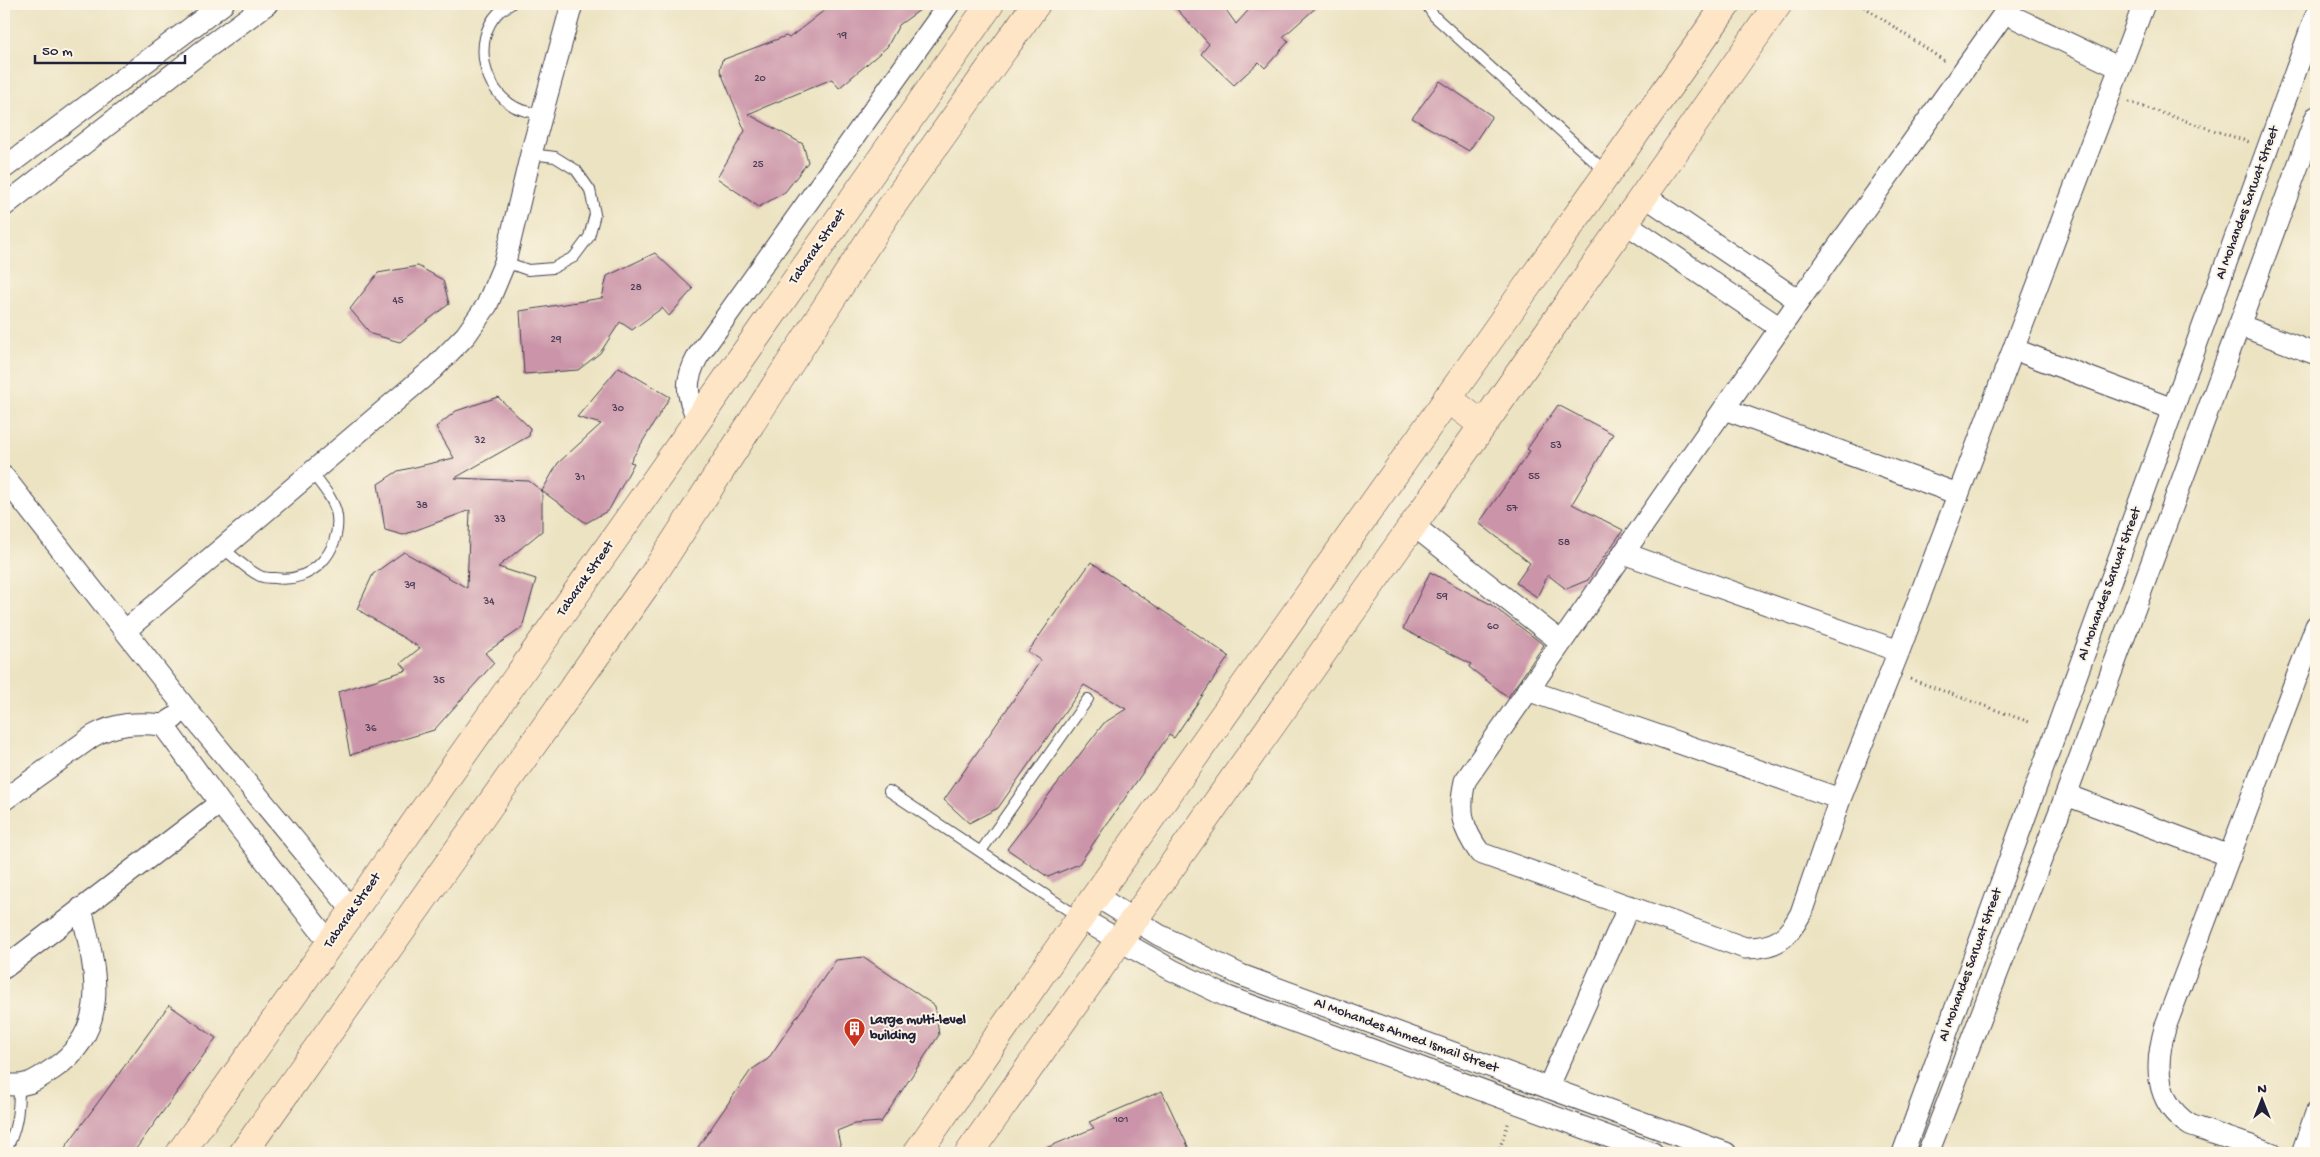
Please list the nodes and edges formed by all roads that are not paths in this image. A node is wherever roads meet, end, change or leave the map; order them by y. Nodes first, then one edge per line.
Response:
1 (223, 4) edge
2 (267, 4) edge
3 (511, 4) edge
4 (572, 4) edge
5 (949, 4) edge
6 (990, 4) edge
7 (1036, 4) edge
8 (1426, 4) edge
9 (1727, 4) edge
10 (1778, 4) edge
11 (2144, 4) edge
12 (2008, 8) edge
13 (2316, 15) edge
14 (2120, 68) junction
15 (541, 115) junction
16 (2316, 117) edge
17 (531, 154) junction
18 (4, 168) edge
19 (1607, 173) junction
20 (1643, 194) junction
21 (4, 206) edge
22 (1624, 222) junction
23 (505, 262) junction
24 (1799, 301) junction
25 (2239, 325) junction
26 (1780, 328) junction
27 (2013, 349) junction
28 (2316, 354) edge
29 (2192, 355) junction
30 (2223, 367) junction
31 (1447, 398) junction
32 (1724, 409) junction
33 (2173, 409) junction
34 (698, 418) junction
35 (1483, 425) junction
36 (312, 474) junction
37 (4, 477) edge
38 (1958, 494) junction
39 (1413, 525) junction
40 (223, 548) junction
41 (1623, 553) junction
42 (2316, 626) edge
43 (126, 630) junction
44 (1561, 642) junction
45 (1898, 651) junction
46 (1527, 690) junction
47 (1088, 699) dead end
48 (187, 710) junction
49 (163, 725) junction
50 (889, 791) dead end
51 (2066, 795) junction
52 (1840, 799) junction
53 (4, 800) edge
54 (220, 803) junction
55 (981, 851) junction
56 (2230, 856) junction
57 (1096, 896) junction
58 (1629, 906) junction
59 (81, 908) junction
60 (353, 912) junction
61 (1080, 918) junction
62 (1126, 930) junction
63 (330, 943) junction
64 (4, 968) edge
65 (11, 1085) edge
66 (1548, 1088) junction
67 (2316, 1113) edge
68 (4, 1153) edge
69 (180, 1153) edge
70 (243, 1153) edge
71 (917, 1153) edge
72 (969, 1153) edge
73 (1653, 1153) edge
74 (1726, 1153) edge
75 (1902, 1153) edge
76 (1928, 1153) edge
77 (2270, 1153) edge
78 (2302, 1153) edge

1 - 18 street
2 - 21 street
3 - 15 lane
4 - 15 street
5 - 34 street
6 - 34 street, Tabarak Street
7 - 70 street
8 - 19 lane
9 - 19 street
10 - 20 street
11 - 14 street
12 - 14 street
12 - 24 street
13 - 29 street, Al Mohandes Sarwat Street
14 - 27 street
15 - 17 street
16 - 25 street, Al Mohandes Sarwat Street
17 - 23 street
17 - 23 lane
19 - 31 street
20 - 22 street
20 - 24 street
22 - 26 street
22 - 35 street
23 - 36 street
24 - 26 street
25 - 28 street
25 - 30 street, Al Mohandes Sarwat Street
26 - 32 street
27 - 33 street
27 - 38 street
29 - 30 street
29 - 33 street, Al Mohandes Sarwat Street
30 - 51 street, Al Mohandes Sarwat Street
31 - 35 street
31 - 57 street
32 - 38 street
32 - 41 street
33 - 75 street, Al Mohandes Sarwat Street
34 - 60 street, Tabarak Street
35 - 39 street
36 - 40 street
36 - 40 lane
37 - 43 street
38 - 45 street
39 - 44 street
39 - 62 street
40 - 43 street
41 - 44 street
41 - 45 street
42 - 56 street
43 - 48 street
44 - 46 street
45 - 52 street
46 - 52 street
46 - 58 street
47 - 55 lane
48 - 49 street
48 - 60 street
49 - 53 street
49 - 54 street
50 - 55 lane
51 - 56 street
51 - 76 street, Al Mohandes Sarwat Street
52 - 58 street
54 - 59 street
54 - 63 street
55 - 61 lane
56 - 77 street
57 - 61 street
57 - 62 street, Al Mohandes Ahmed Ismail Street
58 - 66 street
59 - 64 street
59 - 65 street
60 - 63 street, Tabarak Street
61 - 62 street, Al Mohandes Ahmed Ismail Street
61 - 71 street
62 - 66 street, Al Mohandes Ahmed Ismail Street
62 - 72 street
62 - 73 street, Al Mohandes Ahmed Ismail Street
63 - 69 street, Tabarak Street
65 - 68 lane
66 - 74 street, Al Mohandes Ahmed Ismail Street
67 - 78 street

